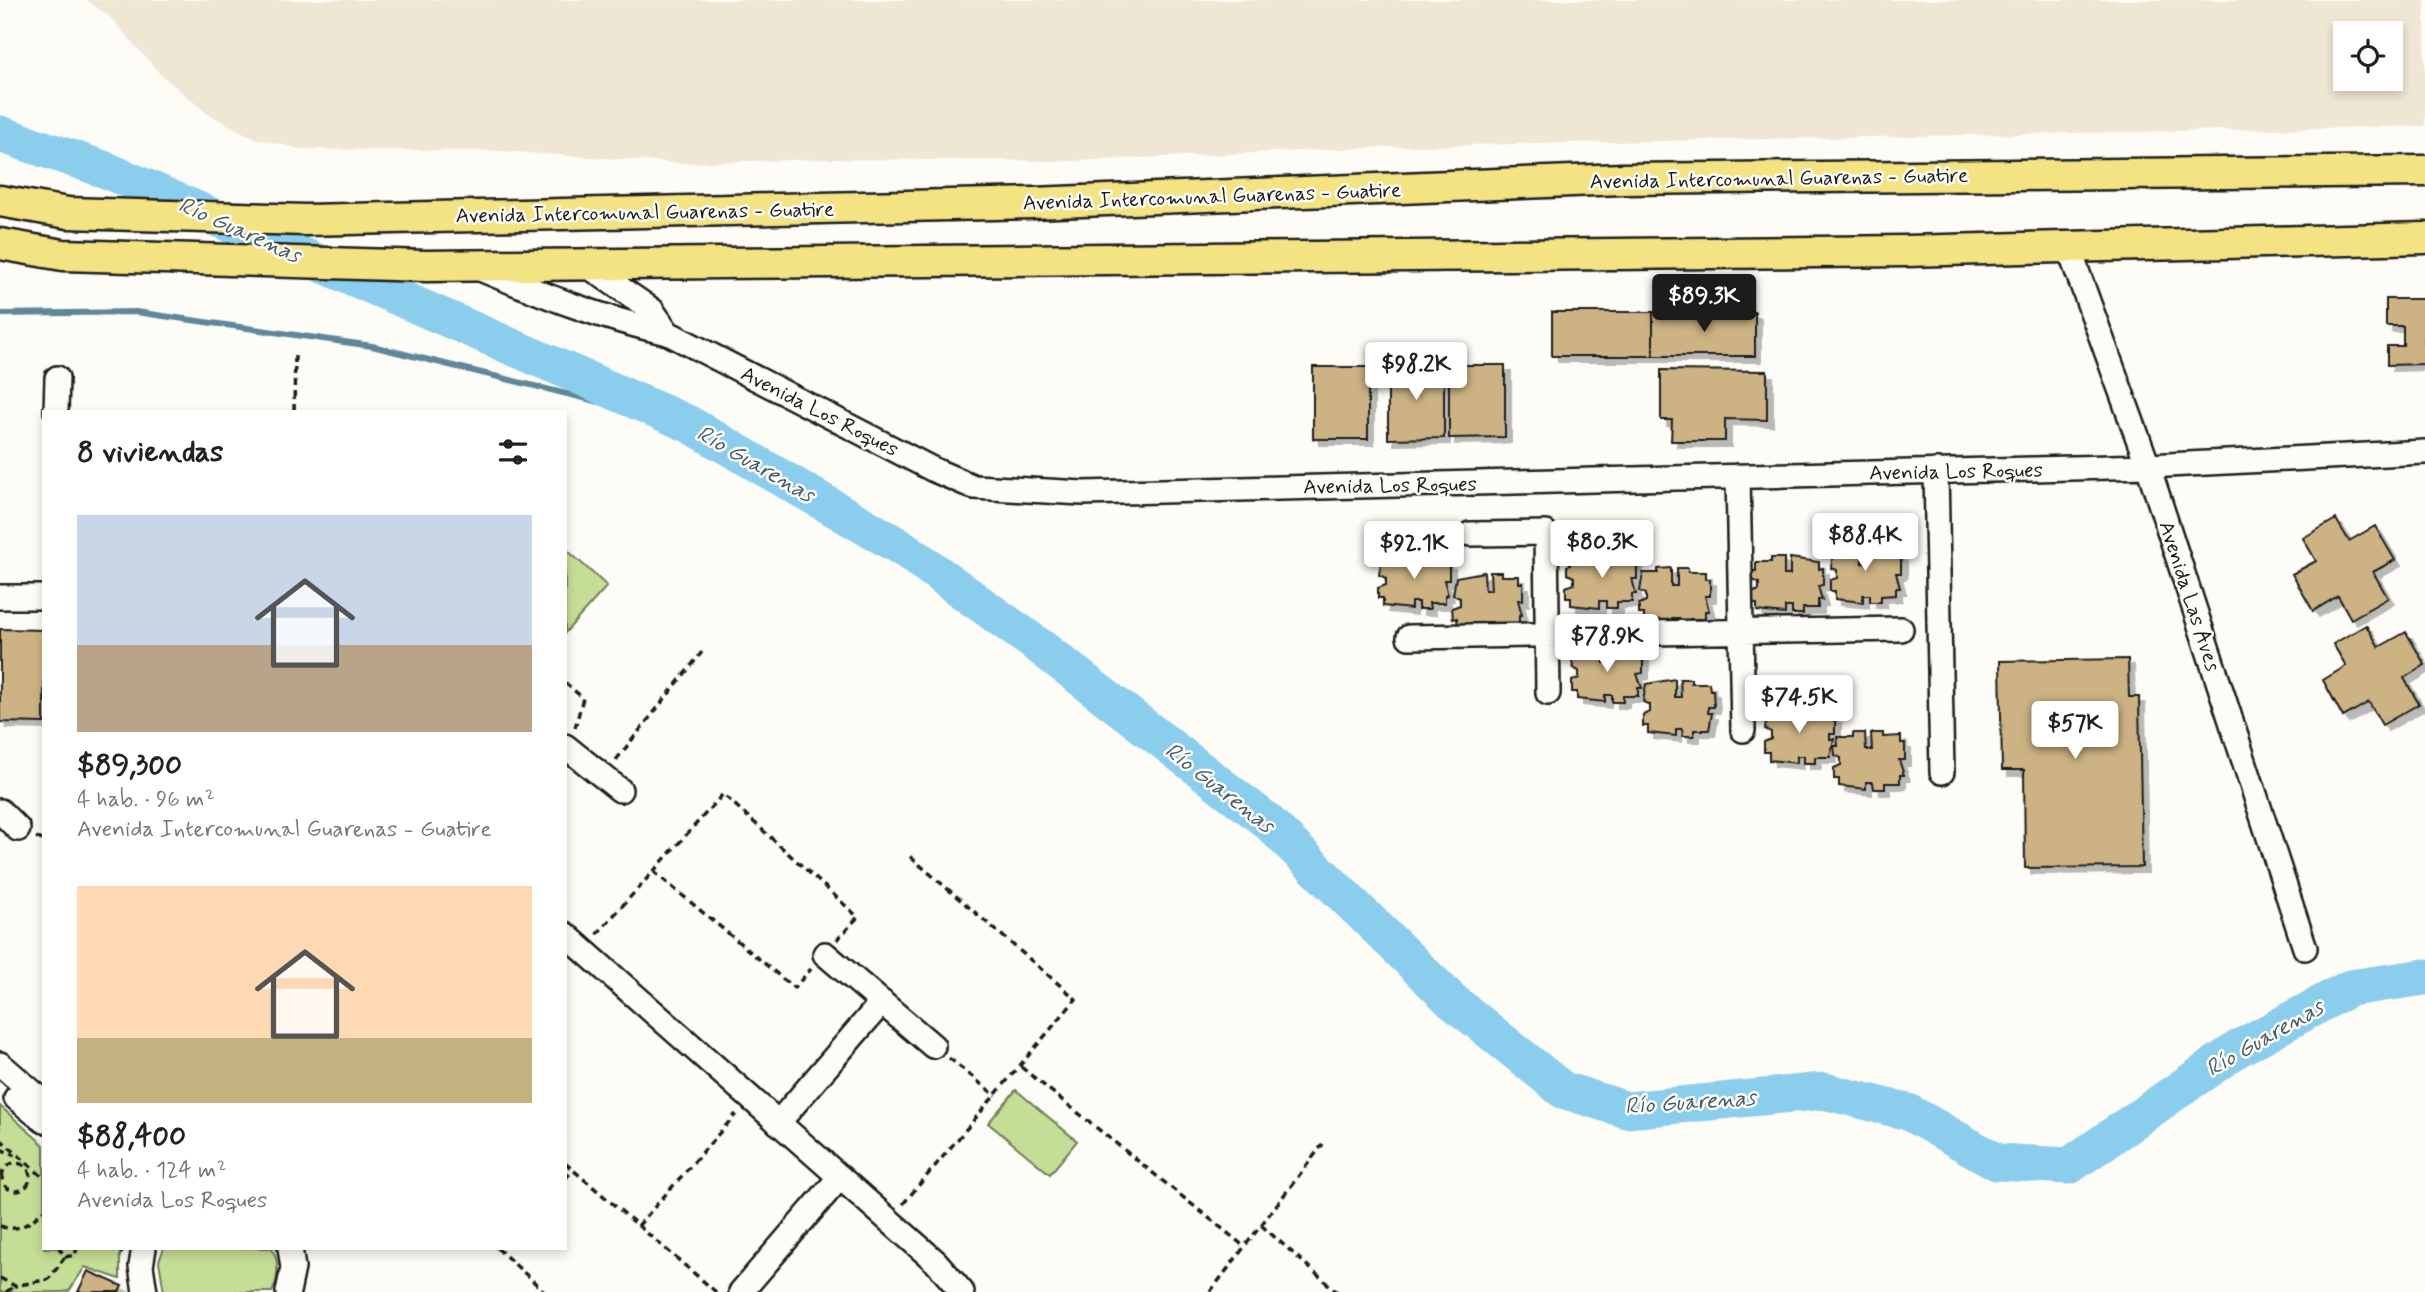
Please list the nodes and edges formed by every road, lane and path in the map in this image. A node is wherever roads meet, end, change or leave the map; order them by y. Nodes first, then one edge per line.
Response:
1 (2425, 171) edge
2 (0, 201) edge
3 (2425, 238) edge
4 (0, 244) edge
5 (2068, 246) junction
6 (584, 264) junction
7 (468, 265) junction
8 (668, 333) junction
9 (295, 355) dead end
10 (57, 378) dead end
11 (56, 410) edge
12 (294, 410) edge
13 (2425, 452) edge
14 (2148, 466) junction
15 (1936, 471) junction
16 (1738, 476) junction
17 (1469, 534) dead end
18 (0, 597) edge
19 (42, 597) edge
20 (1901, 629) dead end
21 (1742, 632) junction
22 (1548, 635) junction
23 (1409, 637) dead end
24 (702, 652) dead end
25 (567, 685) edge
26 (1548, 693) dead end
27 (1743, 730) dead end
28 (568, 746) edge
29 (1942, 772) dead end
30 (612, 783) joint
31 (0, 811) edge
32 (18, 829) dead end
33 (907, 854) dead end
34 (653, 871) junction
35 (574, 942) edge
36 (2305, 948) dead end
37 (825, 954) joint
38 (794, 988) dead end
39 (882, 1002) junction
40 (933, 1046) joint
41 (0, 1064) edge
42 (1021, 1067) junction
43 (0, 1085) edge
44 (996, 1096) junction
45 (750, 1097) junction
46 (42, 1100) edge
47 (42, 1119) edge
48 (778, 1123) junction
49 (0, 1139) edge
50 (1323, 1144) dead end
51 (0, 1149) edge
52 (24, 1163) junction
53 (567, 1165) edge
54 (573, 1170) junction
55 (42, 1176) edge
56 (42, 1176) edge
57 (567, 1177) edge
58 (839, 1177) junction
59 (42, 1212) edge
60 (889, 1221) junction
61 (1261, 1225) junction
62 (0, 1226) edge
63 (638, 1226) junction
64 (1245, 1247) junction
65 (60, 1250) edge
66 (76, 1250) edge
67 (144, 1250) edge
68 (290, 1250) edge
69 (500, 1250) edge
70 (502, 1252) joint
71 (65, 1257) junction
72 (0, 1278) edge
73 (15, 1286) junction
74 (143, 1289) edge
75 (290, 1290) edge
76 (6, 1292) edge
77 (545, 1292) edge
78 (716, 1292) edge
79 (741, 1292) edge
80 (962, 1292) edge
81 (1210, 1292) edge
82 (1337, 1292) edge

1 - 2 main road, Avenida Intercomunal Guarenas - Guatire
3 - 5 main road
4 - 7 main road
5 - 6 main road
5 - 14 street, Avenida Las Aves
6 - 7 main road
6 - 8 street, Avenida Los Roques
7 - 8 street, Avenida Los Roques
8 - 16 street, Avenida Los Roques
9 - 12 path
10 - 11 street
13 - 14 street, Avenida Los Roques
14 - 15 street, Avenida Los Roques
14 - 36 street, Avenida Las Aves
15 - 16 street, Avenida Los Roques
15 - 29 street
16 - 21 street
17 - 22 street
18 - 19 street
20 - 21 street
21 - 22 street
21 - 27 street
22 - 23 street
22 - 26 street
24 - 30 path
25 - 28 path
28 - 30 street
31 - 32 street
33 - 42 path
34 - 35 path
34 - 37 path
34 - 38 path
35 - 45 street
37 - 39 street
39 - 40 street
39 - 48 street
40 - 44 path
41 - 46 street
42 - 44 path
42 - 64 path
43 - 47 street
44 - 60 path
45 - 48 street
45 - 63 path
48 - 58 street
49 - 55 path
50 - 61 path
51 - 52 path
52 - 52 path
52 - 56 path
53 - 54 path
54 - 57 path
54 - 63 path
58 - 60 street
58 - 79 street
59 - 62 path
60 - 80 street
61 - 64 path
61 - 82 path
63 - 78 path
64 - 81 path
65 - 71 path
66 - 71 path
67 - 74 street
68 - 75 street
69 - 70 path
70 - 77 path
71 - 73 path
72 - 73 path
73 - 76 path

